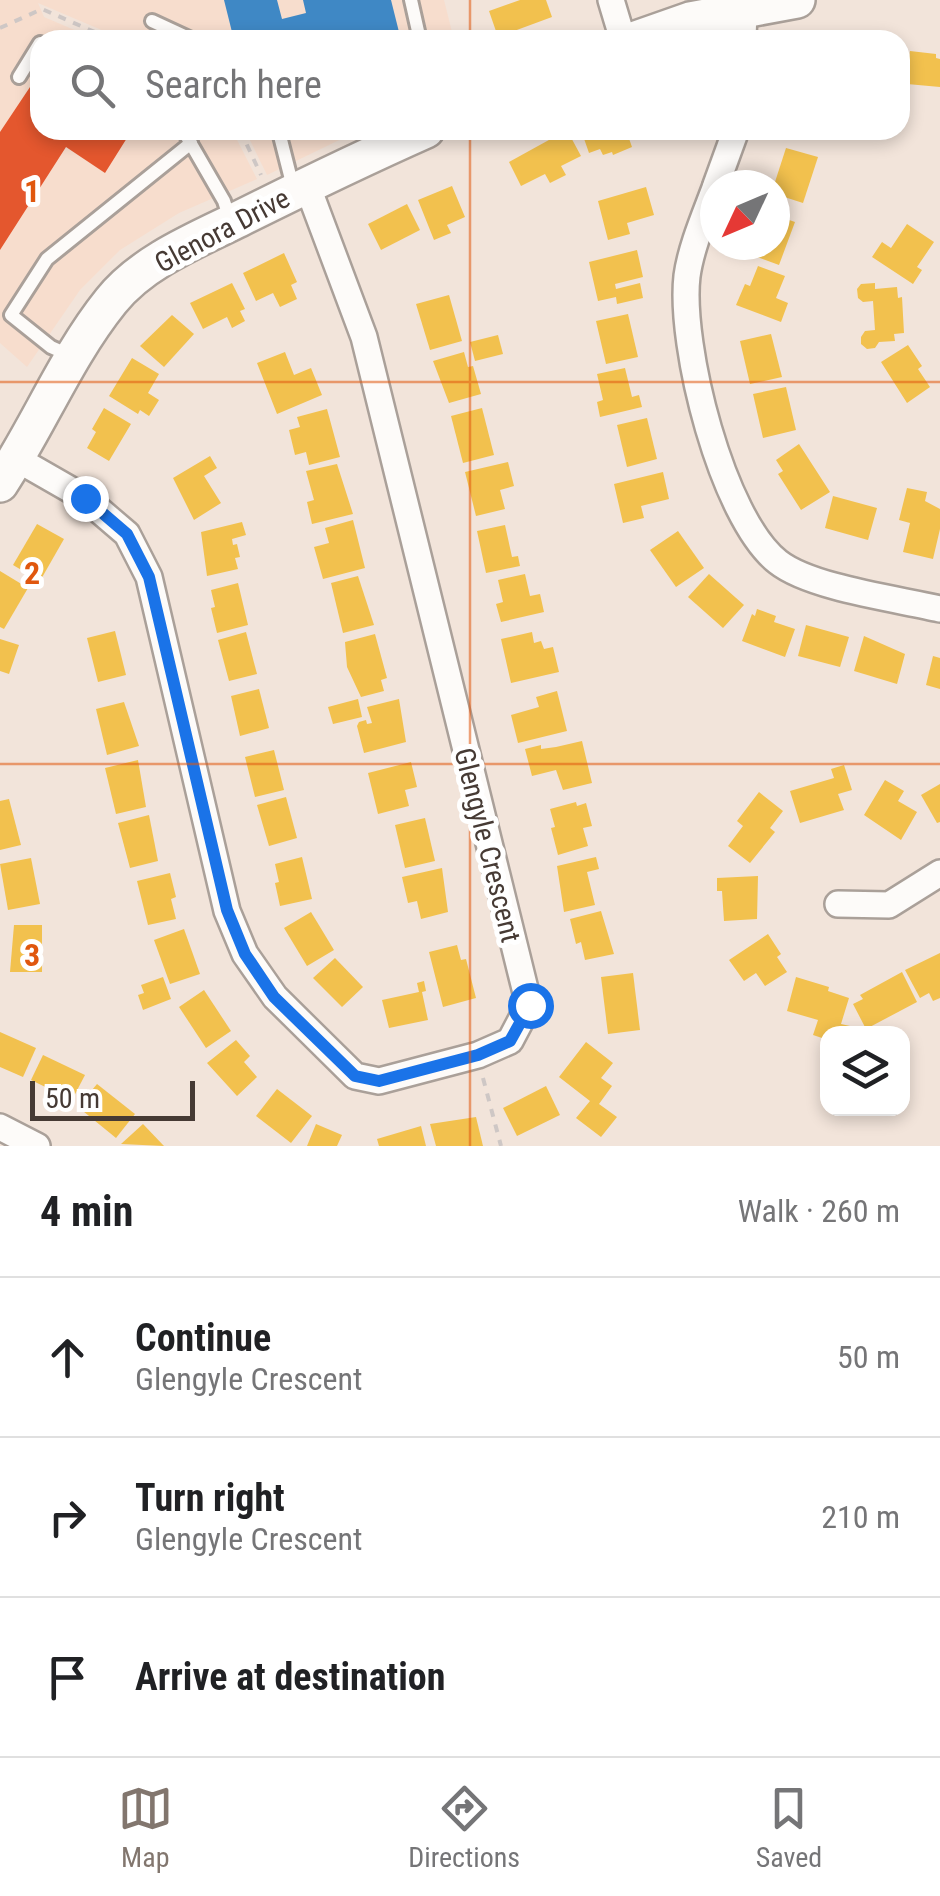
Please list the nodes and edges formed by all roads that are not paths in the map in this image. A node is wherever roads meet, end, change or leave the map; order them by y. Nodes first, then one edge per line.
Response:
1 (411, 0) edge
2 (611, 0) edge
3 (797, 0) edge
4 (152, 21) dead end
5 (743, 25) edge
6 (172, 30) edge
7 (418, 30) edge
8 (620, 30) edge
9 (662, 30) edge
10 (30, 60) edge
11 (19, 77) dead end
12 (189, 140) edge
13 (281, 140) edge
14 (402, 140) edge
15 (732, 140) edge
16 (191, 143) junction
17 (722, 170) edge
18 (289, 187) junction
19 (231, 223) junction
20 (700, 235) edge
21 (6, 310) edge
22 (74, 358) junction
23 (8, 472) edge
24 (940, 609) edge
25 (940, 874) edge
26 (838, 904) dead end
27 (0, 1127) edge
28 (37, 1146) edge

1 - 7 lane
2 - 8 street
3 - 5 street
4 - 6 lane
5 - 9 street
10 - 11 lane
12 - 16 lane
13 - 18 lane
14 - 18 street, Glenora Drive
15 - 17 street
16 - 19 lane
16 - 21 lane
18 - 19 street, Glenora Drive
18 - 23 street, Glengyle Crescent
19 - 22 street, Glenora Drive
20 - 24 street
21 - 22 lane
22 - 23 street, Glenora Drive
25 - 26 street
27 - 28 street

